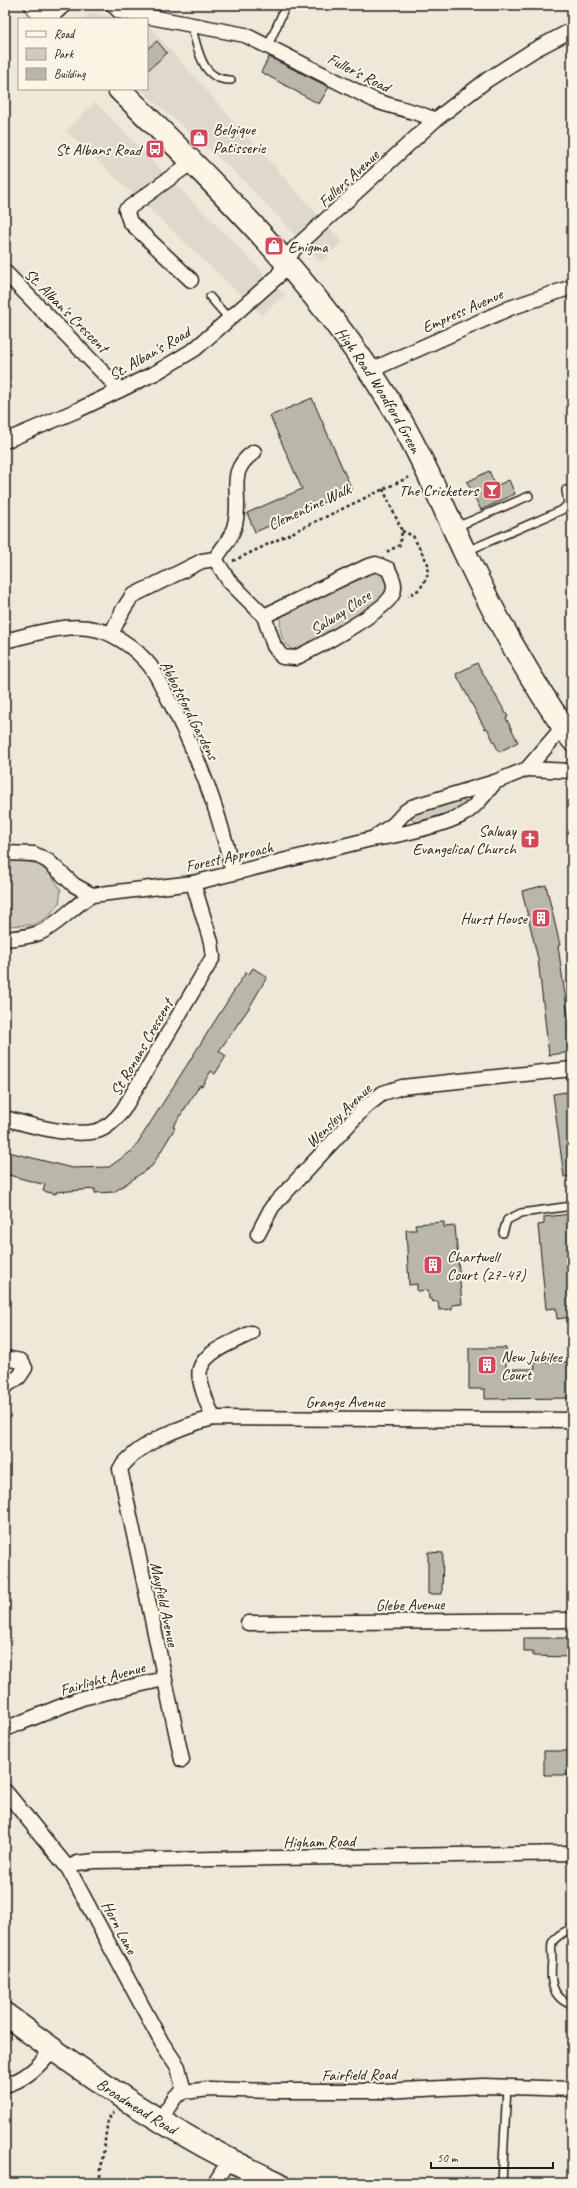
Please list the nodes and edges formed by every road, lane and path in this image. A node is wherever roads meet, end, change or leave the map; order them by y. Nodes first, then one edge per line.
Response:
1 (36, 5) edge
2 (64, 5) edge
3 (113, 5) edge
4 (286, 5) edge
5 (47, 18) edge
6 (49, 18) edge
7 (191, 25) junction
8 (572, 30) edge
9 (268, 46) junction
10 (231, 80) dead end
11 (120, 90) edge
12 (435, 120) junction
13 (192, 162) junction
14 (286, 262) junction
15 (5, 272) edge
16 (191, 280) dead end
17 (572, 287) edge
18 (210, 297) dead end
19 (230, 320) junction
20 (369, 371) junction
21 (120, 390) junction
22 (5, 441) edge
23 (254, 452) dead end
24 (414, 475) dead end
25 (383, 489) junction
26 (566, 490) dead end
27 (529, 496) dead end
28 (453, 528) junction
29 (402, 531) junction
30 (465, 552) junction
31 (217, 563) junction
32 (376, 564) junction
33 (392, 595) junction
34 (264, 616) junction
35 (111, 634) junction
36 (5, 641) edge
37 (568, 733) edge
38 (527, 769) junction
39 (569, 777) edge
40 (495, 782) junction
41 (572, 797) edge
42 (371, 839) junction
43 (5, 853) edge
44 (233, 873) junction
45 (193, 883) junction
46 (92, 895) junction
47 (5, 939) edge
48 (572, 1069) edge
49 (5, 1118) edge
50 (572, 1206) edge
51 (258, 1234) dead end
52 (503, 1234) dead end
53 (251, 1333) dead end
54 (5, 1358) edge
55 (5, 1386) edge
56 (213, 1418) junction
57 (572, 1420) edge
58 (128, 1457) joint
59 (572, 1620) edge
60 (248, 1623) dead end
61 (164, 1679) junction
62 (5, 1729) edge
63 (182, 1760) dead end
64 (5, 1791) edge
65 (572, 1853) edge
66 (68, 1868) junction
67 (572, 1928) edge
68 (572, 2005) edge
69 (5, 2014) edge
70 (52, 2049) junction
71 (5, 2085) edge
72 (507, 2086) junction
73 (572, 2089) edge
74 (184, 2092) junction
75 (126, 2099) junction
76 (163, 2122) junction
77 (229, 2161) junction
78 (99, 2183) edge
79 (215, 2183) edge
80 (278, 2183) edge
81 (502, 2183) edge

1 - 5 main road
2 - 6 street
3 - 7 street, Fuller's Road
4 - 9 lane
7 - 9 street, Fuller's Road
7 - 10 lane
8 - 12 street
9 - 12 street, Fuller's Road
11 - 13 main road, High Road Woodford Green
12 - 14 street, Fullers Avenue
13 - 14 main road, High Road Woodford Green
13 - 16 street
14 - 19 street, St. Alban's Road
14 - 20 main road, High Road Woodford Green
15 - 21 street, St. Alban's Crescent
17 - 20 street, Empress Avenue
18 - 19 lane
19 - 21 street, St. Alban's Road
20 - 28 main road, High Road Woodford Green
21 - 22 street, St. Alban's Road
23 - 31 street
24 - 25 path, Clementine Walk
25 - 29 path
25 - 31 path, Clementine Walk
26 - 30 lane
27 - 28 lane
28 - 30 main road, High Road Woodford Green
29 - 32 path
29 - 33 path
30 - 37 main road, High Road Woodford Green
31 - 34 street, Salway Close
31 - 35 street
32 - 33 street, Salway Close
32 - 34 street, Salway Close
33 - 34 street, Salway Close
35 - 36 street, Abbotsford Gardens
35 - 44 street, Abbotsford Gardens
37 - 38 street, Forest Approach
38 - 39 street, Forest Approach
38 - 40 street, Forest Approach
39 - 41 path
40 - 42 street, Forest Approach
40 - 42 street, Forest Approach
42 - 44 street, Forest Approach
43 - 46 street
44 - 45 street, Forest Approach
45 - 46 street, Forest Approach
45 - 49 street, St Ronans Crescent
46 - 47 street, Forest Approach
48 - 51 street, Wensley Avenue
50 - 52 lane
53 - 56 street
54 - 55 street
56 - 57 street, Grange Avenue
56 - 58 street, Grange Avenue
58 - 61 street, Mayfield Avenue
59 - 60 street, Glebe Avenue
61 - 62 street, Fairlight Avenue
61 - 63 street, Mayfield Avenue
64 - 66 street, Horn Lane
65 - 66 street, Higham Road
66 - 74 street, Horn Lane
67 - 68 lane
69 - 70 main road, Broadmead Road
70 - 71 street
70 - 75 main road, Broadmead Road
72 - 73 street, Fairfield Road
72 - 74 street, Fairfield Road
72 - 81 lane
74 - 76 street
75 - 76 main road, Broadmead Road
75 - 78 path
76 - 77 main road, Broadmead Road
77 - 79 street
77 - 80 main road, Broadmead Road

